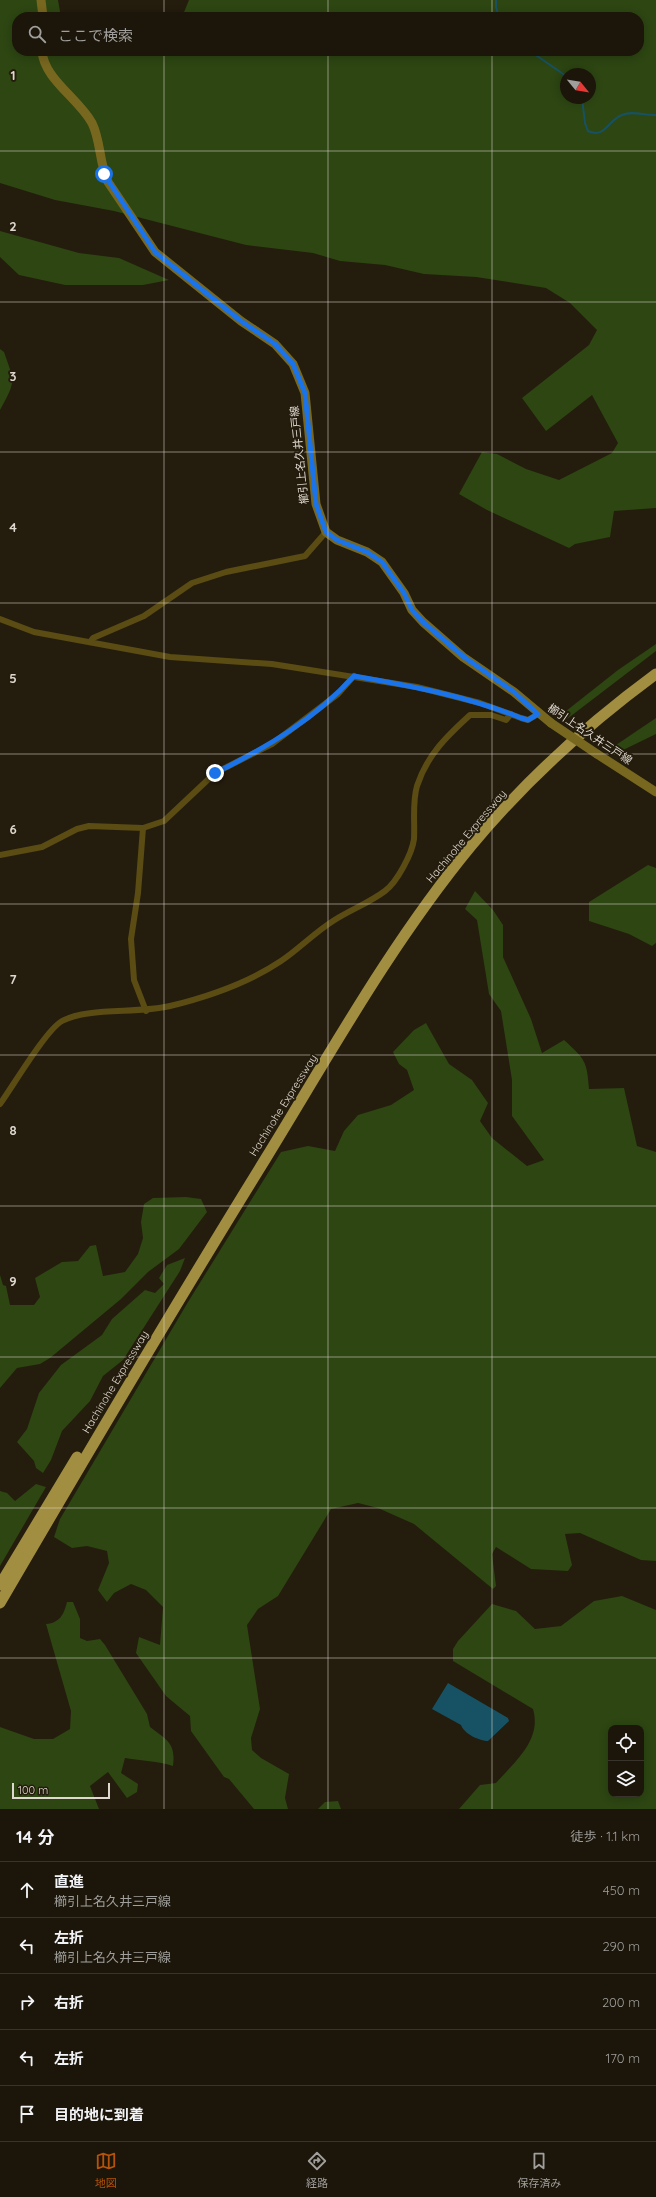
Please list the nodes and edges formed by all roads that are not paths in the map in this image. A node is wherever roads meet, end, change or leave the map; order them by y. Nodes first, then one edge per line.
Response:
1 (42, 0) edge
2 (42, 12) edge
3 (43, 56) edge
4 (326, 532) junction
5 (0, 619) edge
6 (90, 642) junction
7 (656, 667) edge
8 (656, 674) edge
9 (354, 676) junction
10 (511, 714) junction
11 (538, 714) junction
12 (656, 792) edge
13 (143, 828) junction
14 (0, 855) edge
15 (146, 1011) junction
16 (0, 1104) edge
17 (0, 1585) edge
18 (0, 1603) edge

1 - 2 main road
3 - 4 main road, 櫛引上名久井三戸線
4 - 6 street
4 - 11 main road, 櫛引上名久井三戸線
5 - 6 street
6 - 9 street
7 - 17 highway, Hachinohe Expressway
8 - 18 highway, Hachinohe Expressway
9 - 10 street
9 - 13 street
10 - 11 street
10 - 15 street
11 - 12 main road, 櫛引上名久井三戸線, bridge
13 - 14 street
13 - 15 street
15 - 16 street

